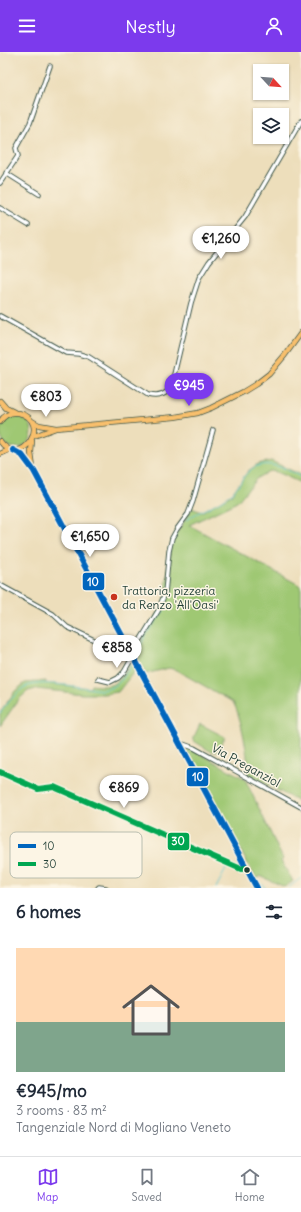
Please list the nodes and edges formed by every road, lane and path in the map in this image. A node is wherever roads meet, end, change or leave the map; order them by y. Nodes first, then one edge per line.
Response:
1 (50, 66) dead end
2 (301, 121) edge
3 (6, 173) junction
4 (0, 183) edge
5 (39, 194) dead end
6 (0, 208) edge
7 (28, 225) dead end
8 (0, 316) edge
9 (301, 333) edge
10 (0, 401) edge
11 (0, 412) edge
12 (16, 413) junction
13 (30, 420) junction
14 (0, 421) edge
15 (56, 428) junction
16 (213, 430) dead end
17 (33, 437) junction
18 (0, 441) edge
19 (12, 450) junction
20 (0, 454) edge
21 (34, 471) junction
22 (0, 586) edge
23 (133, 657) junction
24 (98, 679) dead end
25 (181, 746) junction
26 (0, 772) edge
27 (301, 807) edge
28 (246, 868) junction
29 (98, 888) edge
30 (106, 888) edge
31 (256, 888) edge

1 - 3 street
2 - 8 street
3 - 4 street
3 - 5 street
6 - 7 street
9 - 15 main road
10 - 12 main road
11 - 14 main road
12 - 13 main road
12 - 14 main road
13 - 15 main road
13 - 17 main road
15 - 17 main road
16 - 23 street
17 - 19 main road
17 - 21 main road
18 - 19 main road
19 - 20 main road
19 - 21 main road
21 - 23 main road
22 - 23 street
23 - 24 street
23 - 25 main road
25 - 27 street, Via Preganziol
25 - 28 main road
26 - 28 street
28 - 31 main road
29 - 30 street

